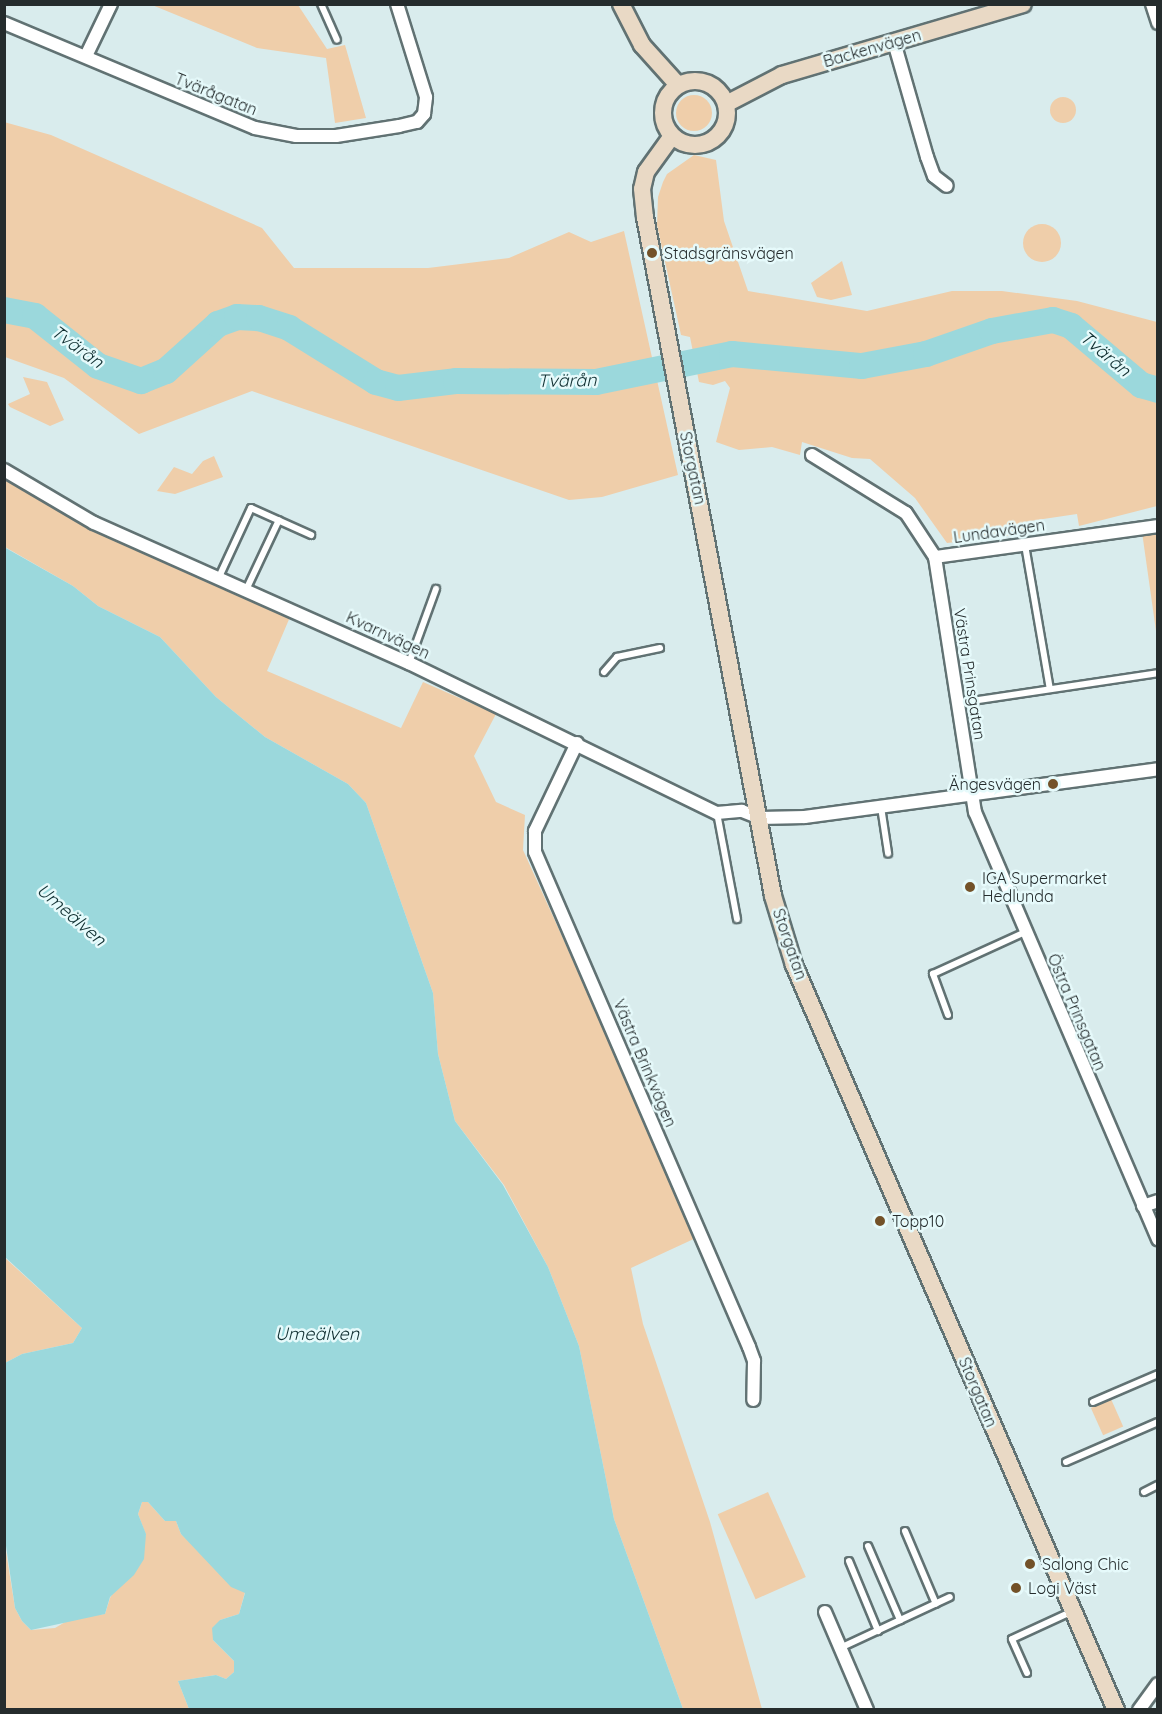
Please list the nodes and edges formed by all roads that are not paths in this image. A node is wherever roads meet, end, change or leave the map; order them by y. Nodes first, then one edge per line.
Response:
1 (111, 4) edge
2 (321, 4) edge
3 (397, 4) edge
4 (621, 4) edge
5 (1023, 4) edge
6 (1152, 4) edge
7 (4, 23) edge
8 (1158, 23) edge
9 (337, 40) dead end
10 (894, 42) junction
11 (86, 56) junction
12 (678, 85) junction
13 (726, 104) junction
14 (672, 136) junction
15 (947, 186) dead end
16 (812, 455) dead end
17 (4, 470) edge
18 (279, 520) junction
19 (1158, 526) edge
20 (311, 535) dead end
21 (1025, 544) junction
22 (935, 557) junction
23 (219, 577) junction
24 (246, 590) junction
25 (436, 590) dead end
26 (660, 648) dead end
27 (409, 663) junction
28 (604, 672) dead end
29 (1158, 673) edge
30 (1050, 689) junction
31 (958, 703) junction
32 (577, 742) junction
33 (1158, 768) edge
34 (972, 796) junction
35 (881, 807) junction
36 (717, 813) junction
37 (760, 818) junction
38 (888, 853) dead end
39 (737, 919) dead end
40 (1025, 932) junction
41 (948, 1015) dead end
42 (1158, 1201) edge
43 (1143, 1206) junction
44 (1158, 1239) edge
45 (1158, 1374) edge
46 (753, 1400) dead end
47 (1093, 1402) dead end
48 (1158, 1422) edge
49 (1066, 1462) dead end
50 (1158, 1485) edge
51 (1144, 1492) dead end
52 (905, 1531) dead end
53 (868, 1546) dead end
54 (849, 1561) dead end
55 (950, 1598) dead end
56 (936, 1604) junction
57 (1074, 1610) junction
58 (825, 1612) dead end
59 (900, 1620) junction
60 (878, 1630) junction
61 (840, 1648) junction
62 (1027, 1673) dead end
63 (1158, 1684) edge
64 (867, 1710) edge
65 (1116, 1710) edge
66 (1139, 1710) edge

1 - 11 street
2 - 9 lane
3 - 11 street, Tvärågatan
4 - 12 street
5 - 10 street, Backenvägen
6 - 8 street
7 - 11 street, Tvärågatan
10 - 13 street, Backenvägen
10 - 15 street
12 - 13 street
12 - 14 street
13 - 14 street
14 - 37 street, Storgatan
16 - 22 street, Lundavägen
17 - 23 street, Kvarnvägen
18 - 20 lane
18 - 23 lane
18 - 24 lane
19 - 21 street, Lundavägen
21 - 22 street, Lundavägen
21 - 30 lane
22 - 31 street, Västra Prinsgatan
23 - 24 street, Kvarnvägen
24 - 27 street, Kvarnvägen
25 - 27 lane
26 - 28 lane
27 - 32 street, Kvarnvägen
29 - 30 lane
30 - 31 lane
31 - 34 street, Västra Prinsgatan
32 - 36 street, Kvarnvägen
32 - 46 street, Västra Brinkvägen
33 - 34 street
34 - 35 street
34 - 40 street, Östra Prinsgatan
35 - 37 street
35 - 38 lane
36 - 37 street, Kvarnvägen
36 - 39 lane
37 - 57 street, Storgatan
40 - 41 lane
40 - 43 street, Östra Prinsgatan
42 - 43 street
43 - 44 street, Östra Prinsgatan
45 - 47 lane
48 - 49 lane
50 - 51 lane
52 - 56 lane
53 - 59 lane
54 - 60 lane
55 - 56 lane
56 - 59 lane
57 - 62 lane
57 - 65 street, Storgatan
58 - 61 street
59 - 60 lane
60 - 61 lane
61 - 64 street
63 - 66 street

